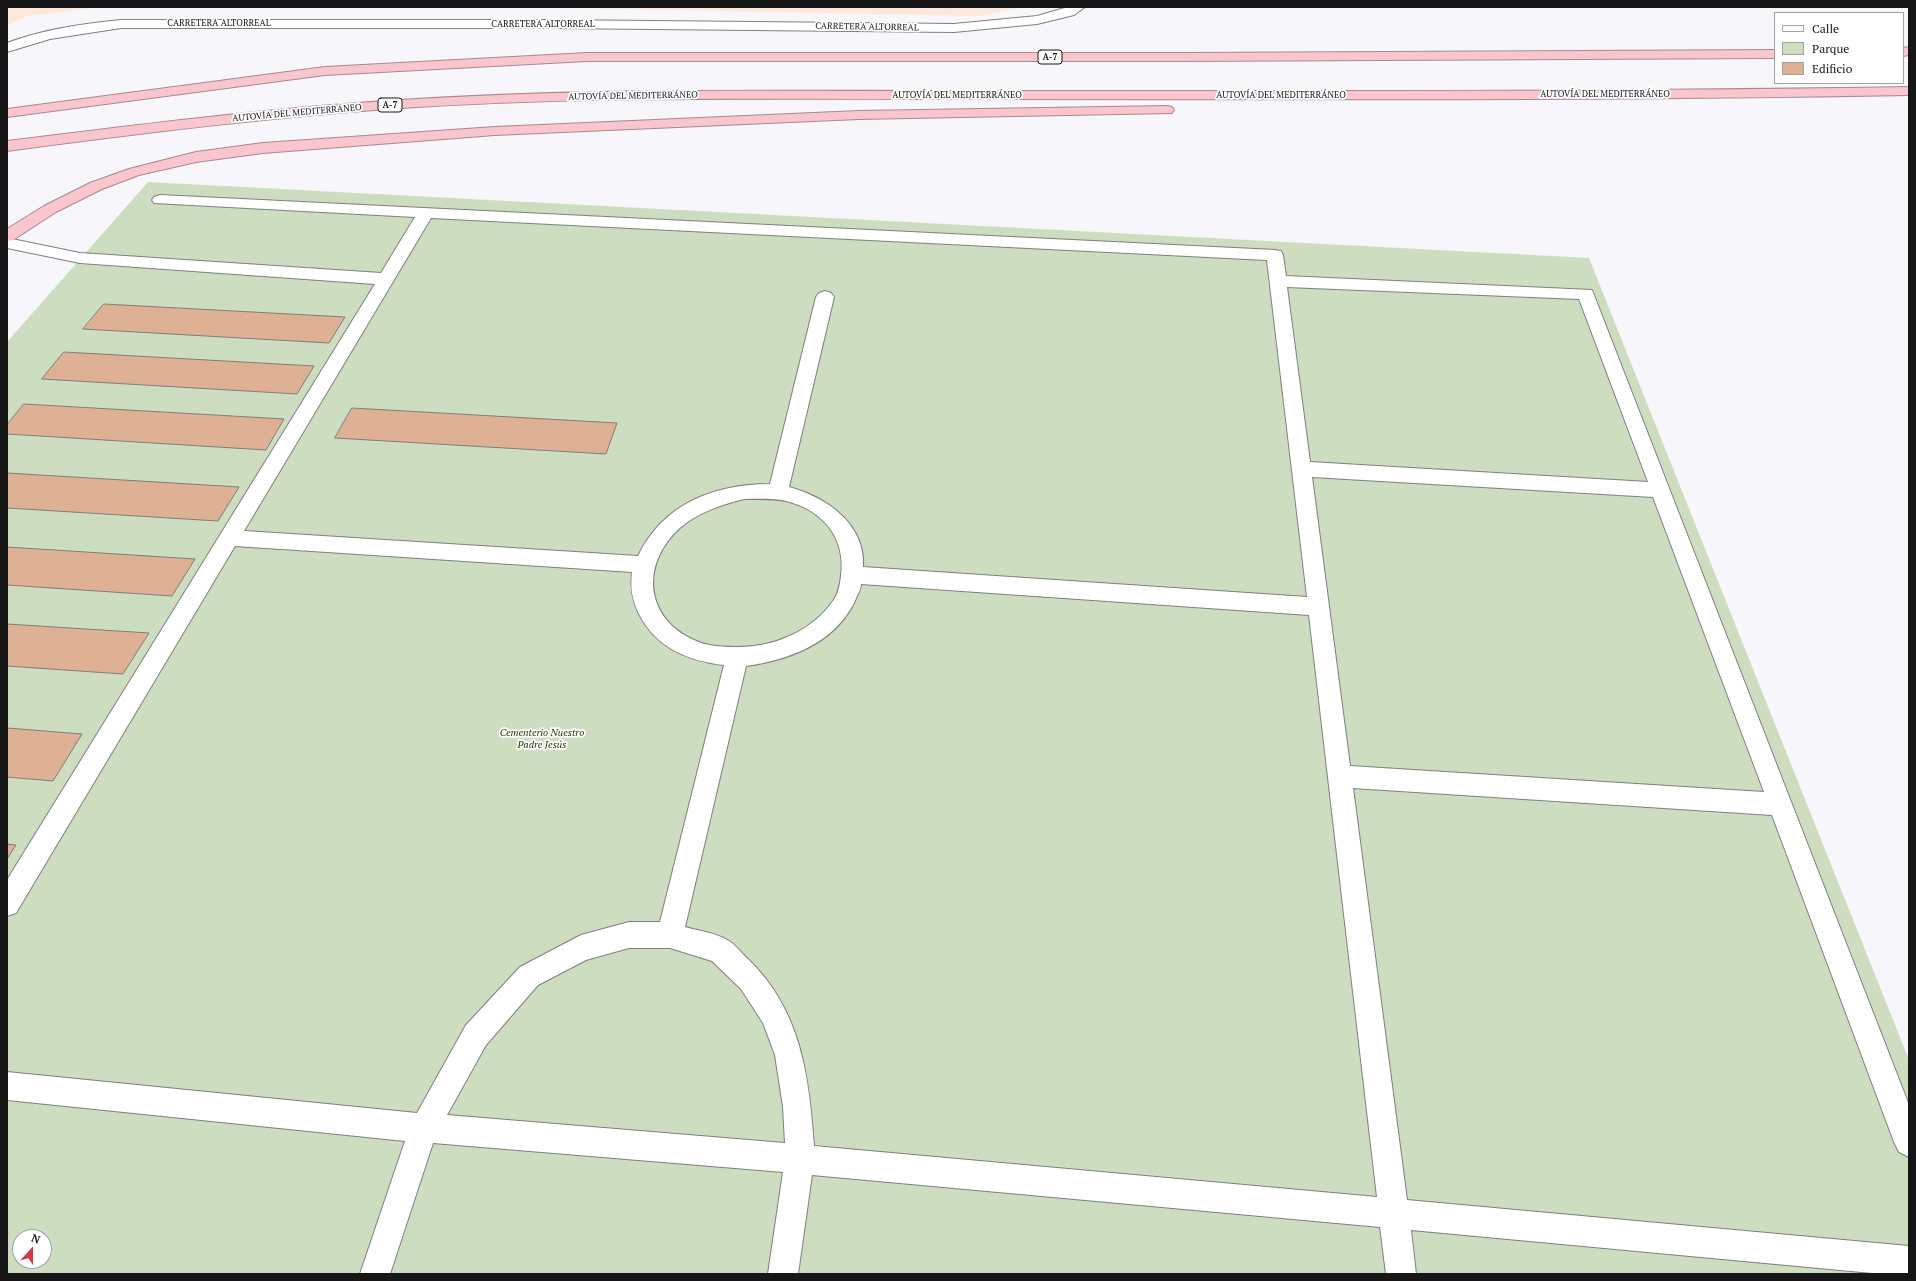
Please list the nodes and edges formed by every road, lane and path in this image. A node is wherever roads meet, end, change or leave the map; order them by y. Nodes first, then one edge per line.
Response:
1 (1078, 7) edge
2 (7, 48) edge
3 (1774, 54) edge
4 (325, 71) junction
5 (1909, 90) edge
6 (54, 93) dead end
7 (1578, 95) junction
8 (1242, 109) dead end
9 (1179, 110) dead end
10 (7, 113) edge
11 (7, 146) edge
12 (160, 200) dead end
13 (426, 213) junction
14 (7, 236) edge
15 (7, 243) edge
16 (386, 279) junction
17 (1278, 281) junction
18 (825, 297) dead end
19 (1301, 469) junction
20 (1661, 490) junction
21 (778, 492) junction
22 (229, 538) junction
23 (645, 564) junction
24 (854, 576) junction
25 (1319, 607) junction
26 (737, 658) junction
27 (1339, 776) junction
28 (1780, 804) junction
29 (7, 904) edge
30 (670, 935) junction
31 (7, 1086) edge
32 (424, 1128) junction
33 (1909, 1142) edge
34 (800, 1159) junction
35 (1394, 1214) junction
36 (1909, 1262) edge
37 (375, 1274) edge
38 (783, 1274) edge
39 (1401, 1274) edge

1 - 2 street, CARRETERA ALTORREAL
3 - 4 highway, A-7
4 - 6 highway
4 - 10 highway, A-7
5 - 7 highway, AUTOVÍA DEL MEDITERRÁNEO / A-7
7 - 8 highway
7 - 11 highway, AUTOVÍA DEL MEDITERRÁNEO / A-7
9 - 14 highway
12 - 13 street
13 - 16 street
13 - 17 street
15 - 16 street
16 - 22 street
17 - 19 street
17 - 20 street
18 - 21 street
19 - 20 street
19 - 25 street
20 - 28 street
21 - 23 street
21 - 24 street
22 - 23 street
22 - 29 street
23 - 26 street
24 - 25 street
24 - 26 street
25 - 27 street
26 - 30 street
27 - 28 street
27 - 35 street
28 - 33 street
30 - 32 street
30 - 34 street
31 - 32 street
32 - 34 street
32 - 37 street
34 - 35 street
34 - 38 street
35 - 36 street
35 - 39 street

